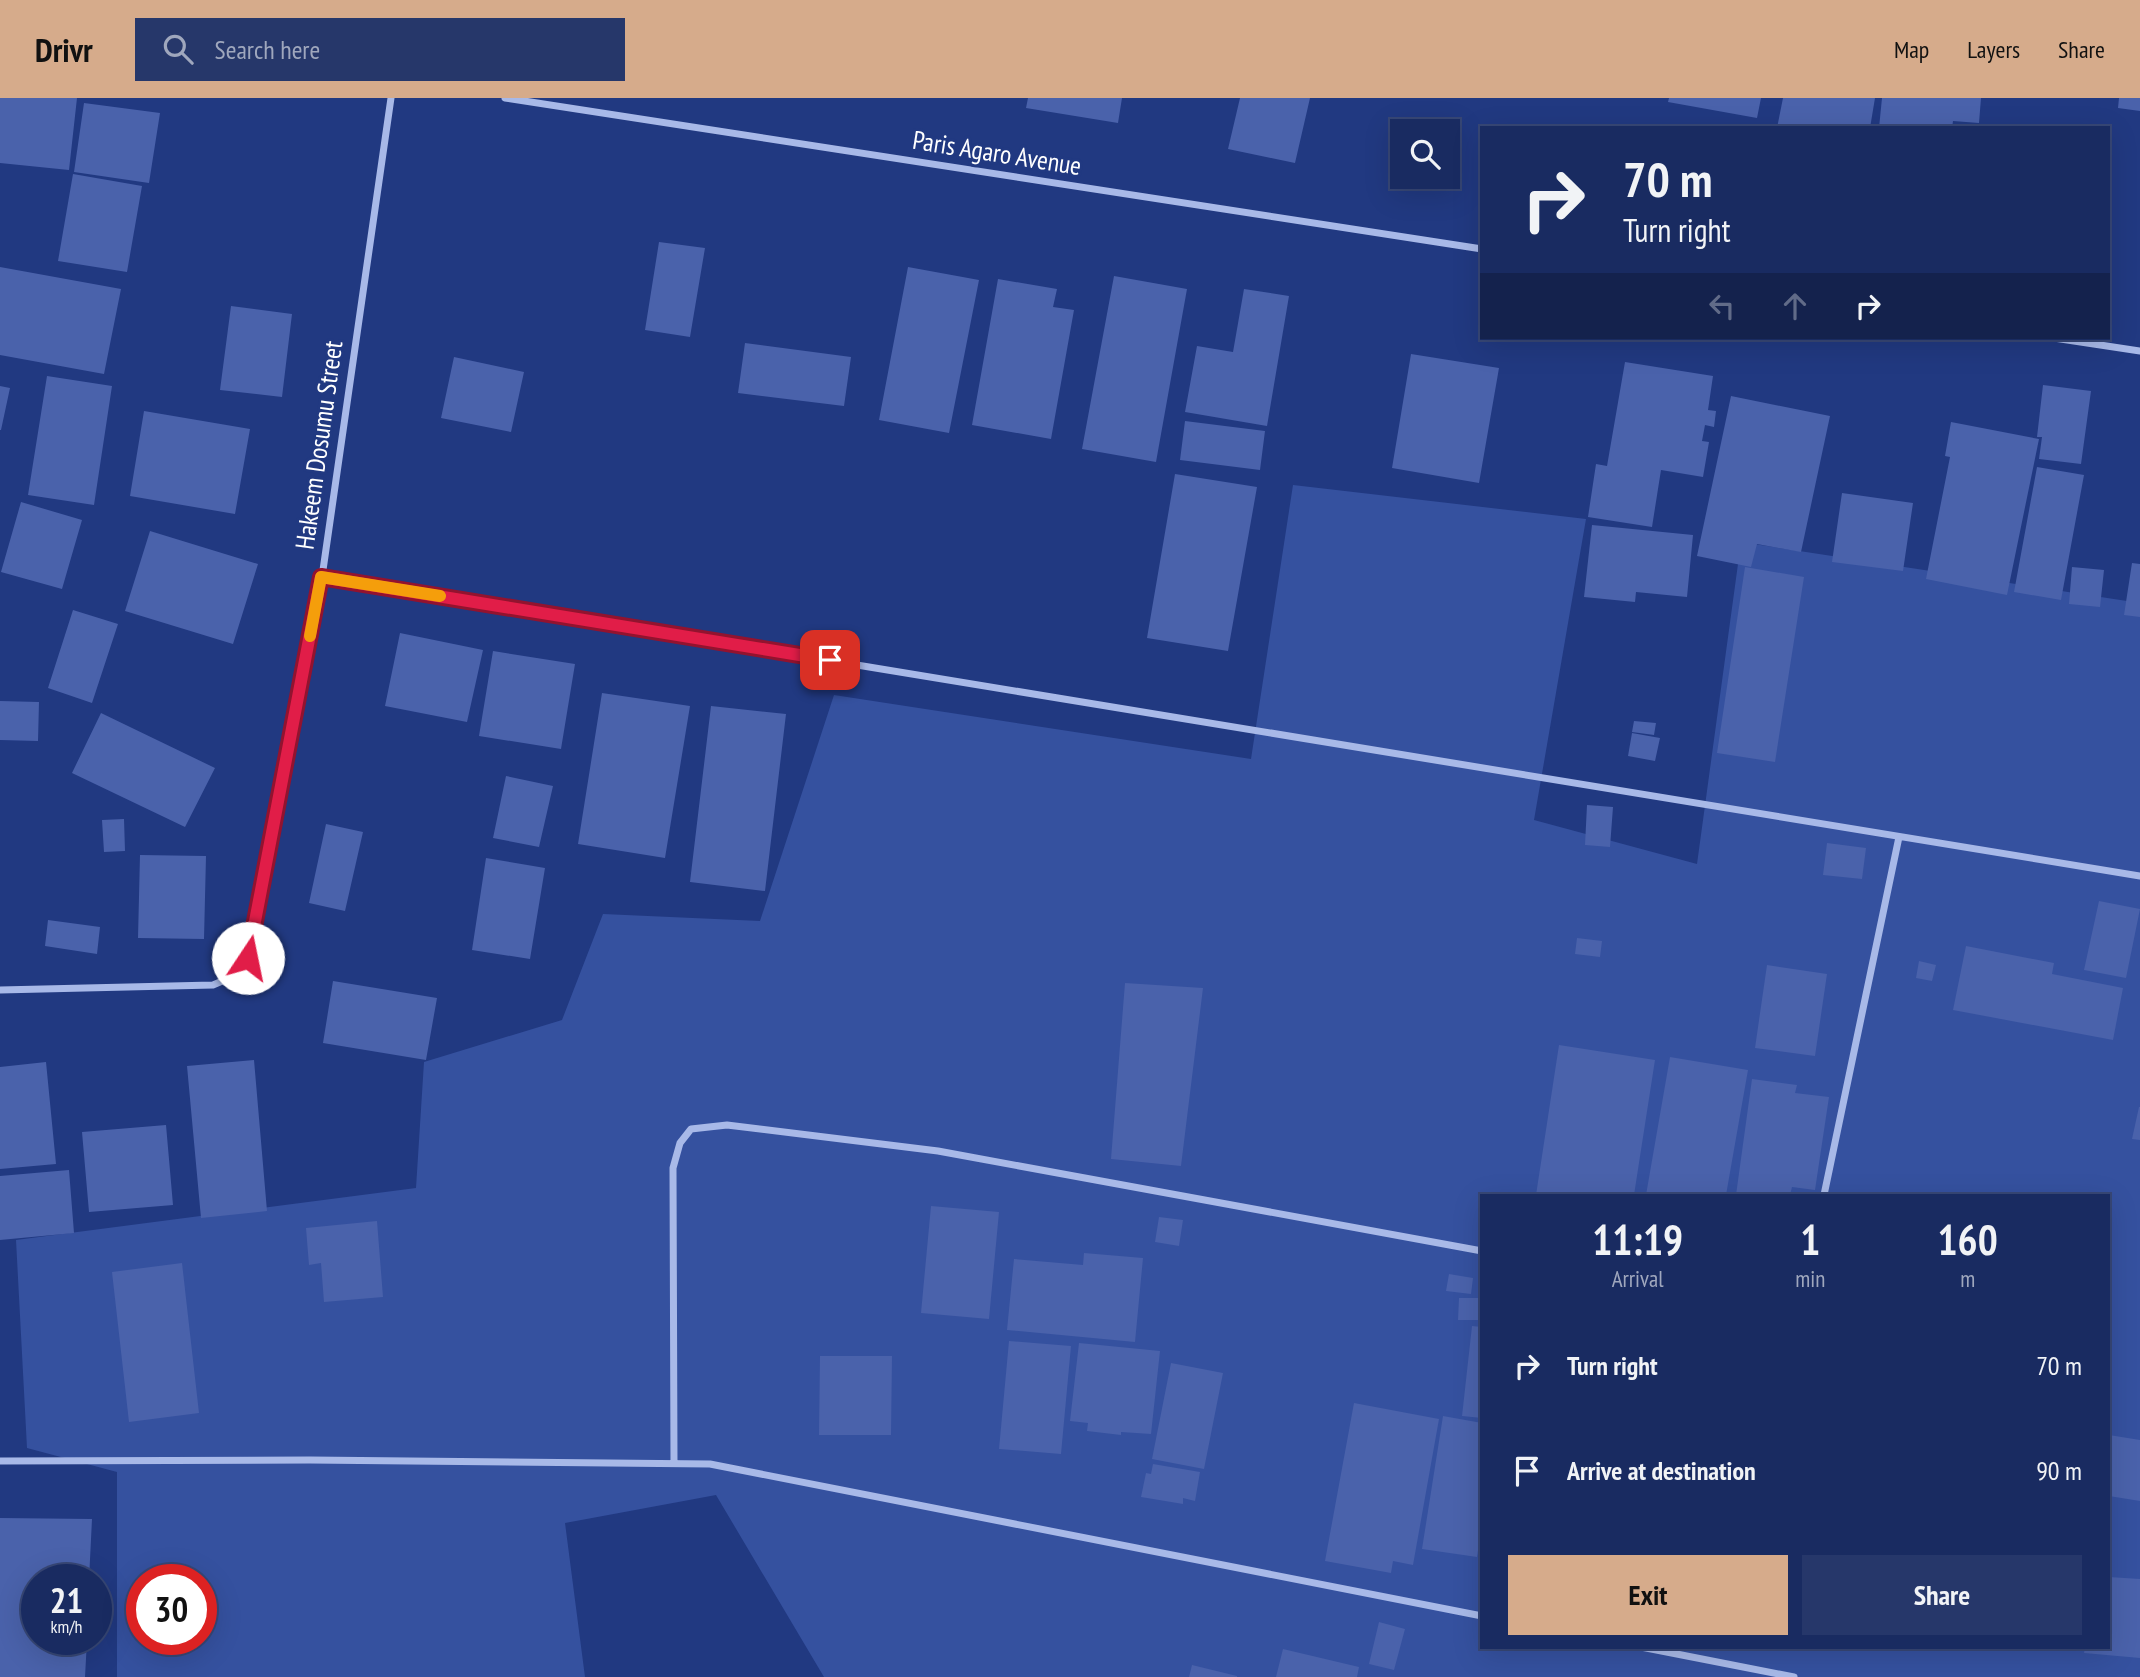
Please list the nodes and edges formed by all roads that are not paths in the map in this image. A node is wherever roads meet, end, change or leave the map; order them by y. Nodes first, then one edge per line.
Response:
1 (391, 98) edge
2 (505, 98) edge
3 (1480, 249) edge
4 (2067, 340) edge
5 (2140, 351) edge
6 (321, 577) junction
7 (1899, 837) junction
8 (2140, 876) edge
9 (0, 990) edge
10 (1824, 1194) edge
11 (1480, 1251) edge
12 (0, 1461) edge
13 (674, 1463) junction
14 (1480, 1616) edge
15 (1651, 1649) edge
16 (1794, 1677) edge

1 - 6 street, Hakeem Dosumu Street
2 - 3 street, Paris Agaro Avenue
4 - 5 street
6 - 7 street
6 - 9 street, Hakeem Dosumu Street
7 - 8 street
7 - 10 street
11 - 13 street
12 - 13 street
13 - 14 street
15 - 16 street

